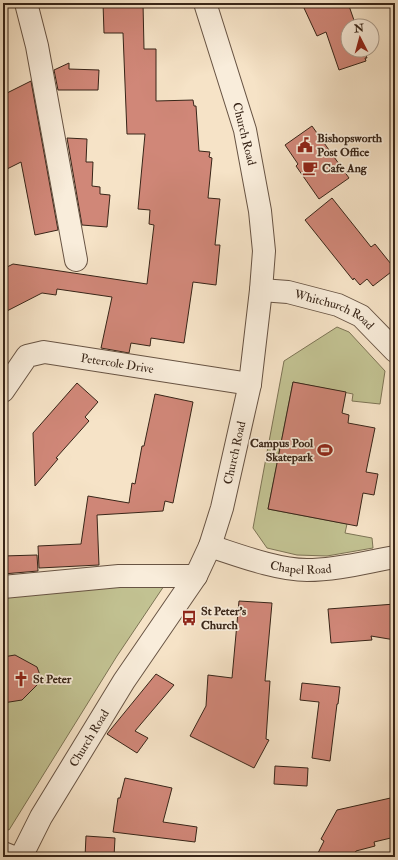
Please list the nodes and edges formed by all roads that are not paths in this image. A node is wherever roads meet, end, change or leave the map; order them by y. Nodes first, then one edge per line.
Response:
1 (26, 3) edge
2 (205, 3) edge
3 (76, 260) dead end
4 (261, 290) junction
5 (395, 351) edge
6 (250, 384) junction
7 (3, 391) edge
8 (210, 546) junction
9 (395, 557) edge
10 (196, 576) junction
11 (3, 587) edge
12 (3, 853) edge
13 (13, 857) edge
14 (22, 857) edge

1 - 3 street
2 - 4 street, Church Road
4 - 5 street, Whitchurch Road
4 - 6 street, Church Road
6 - 7 street, Petercole Drive
6 - 8 street, Church Road
8 - 9 street, Chapel Road
8 - 10 street, Church Road
10 - 11 street
10 - 14 street, Church Road
12 - 13 street

